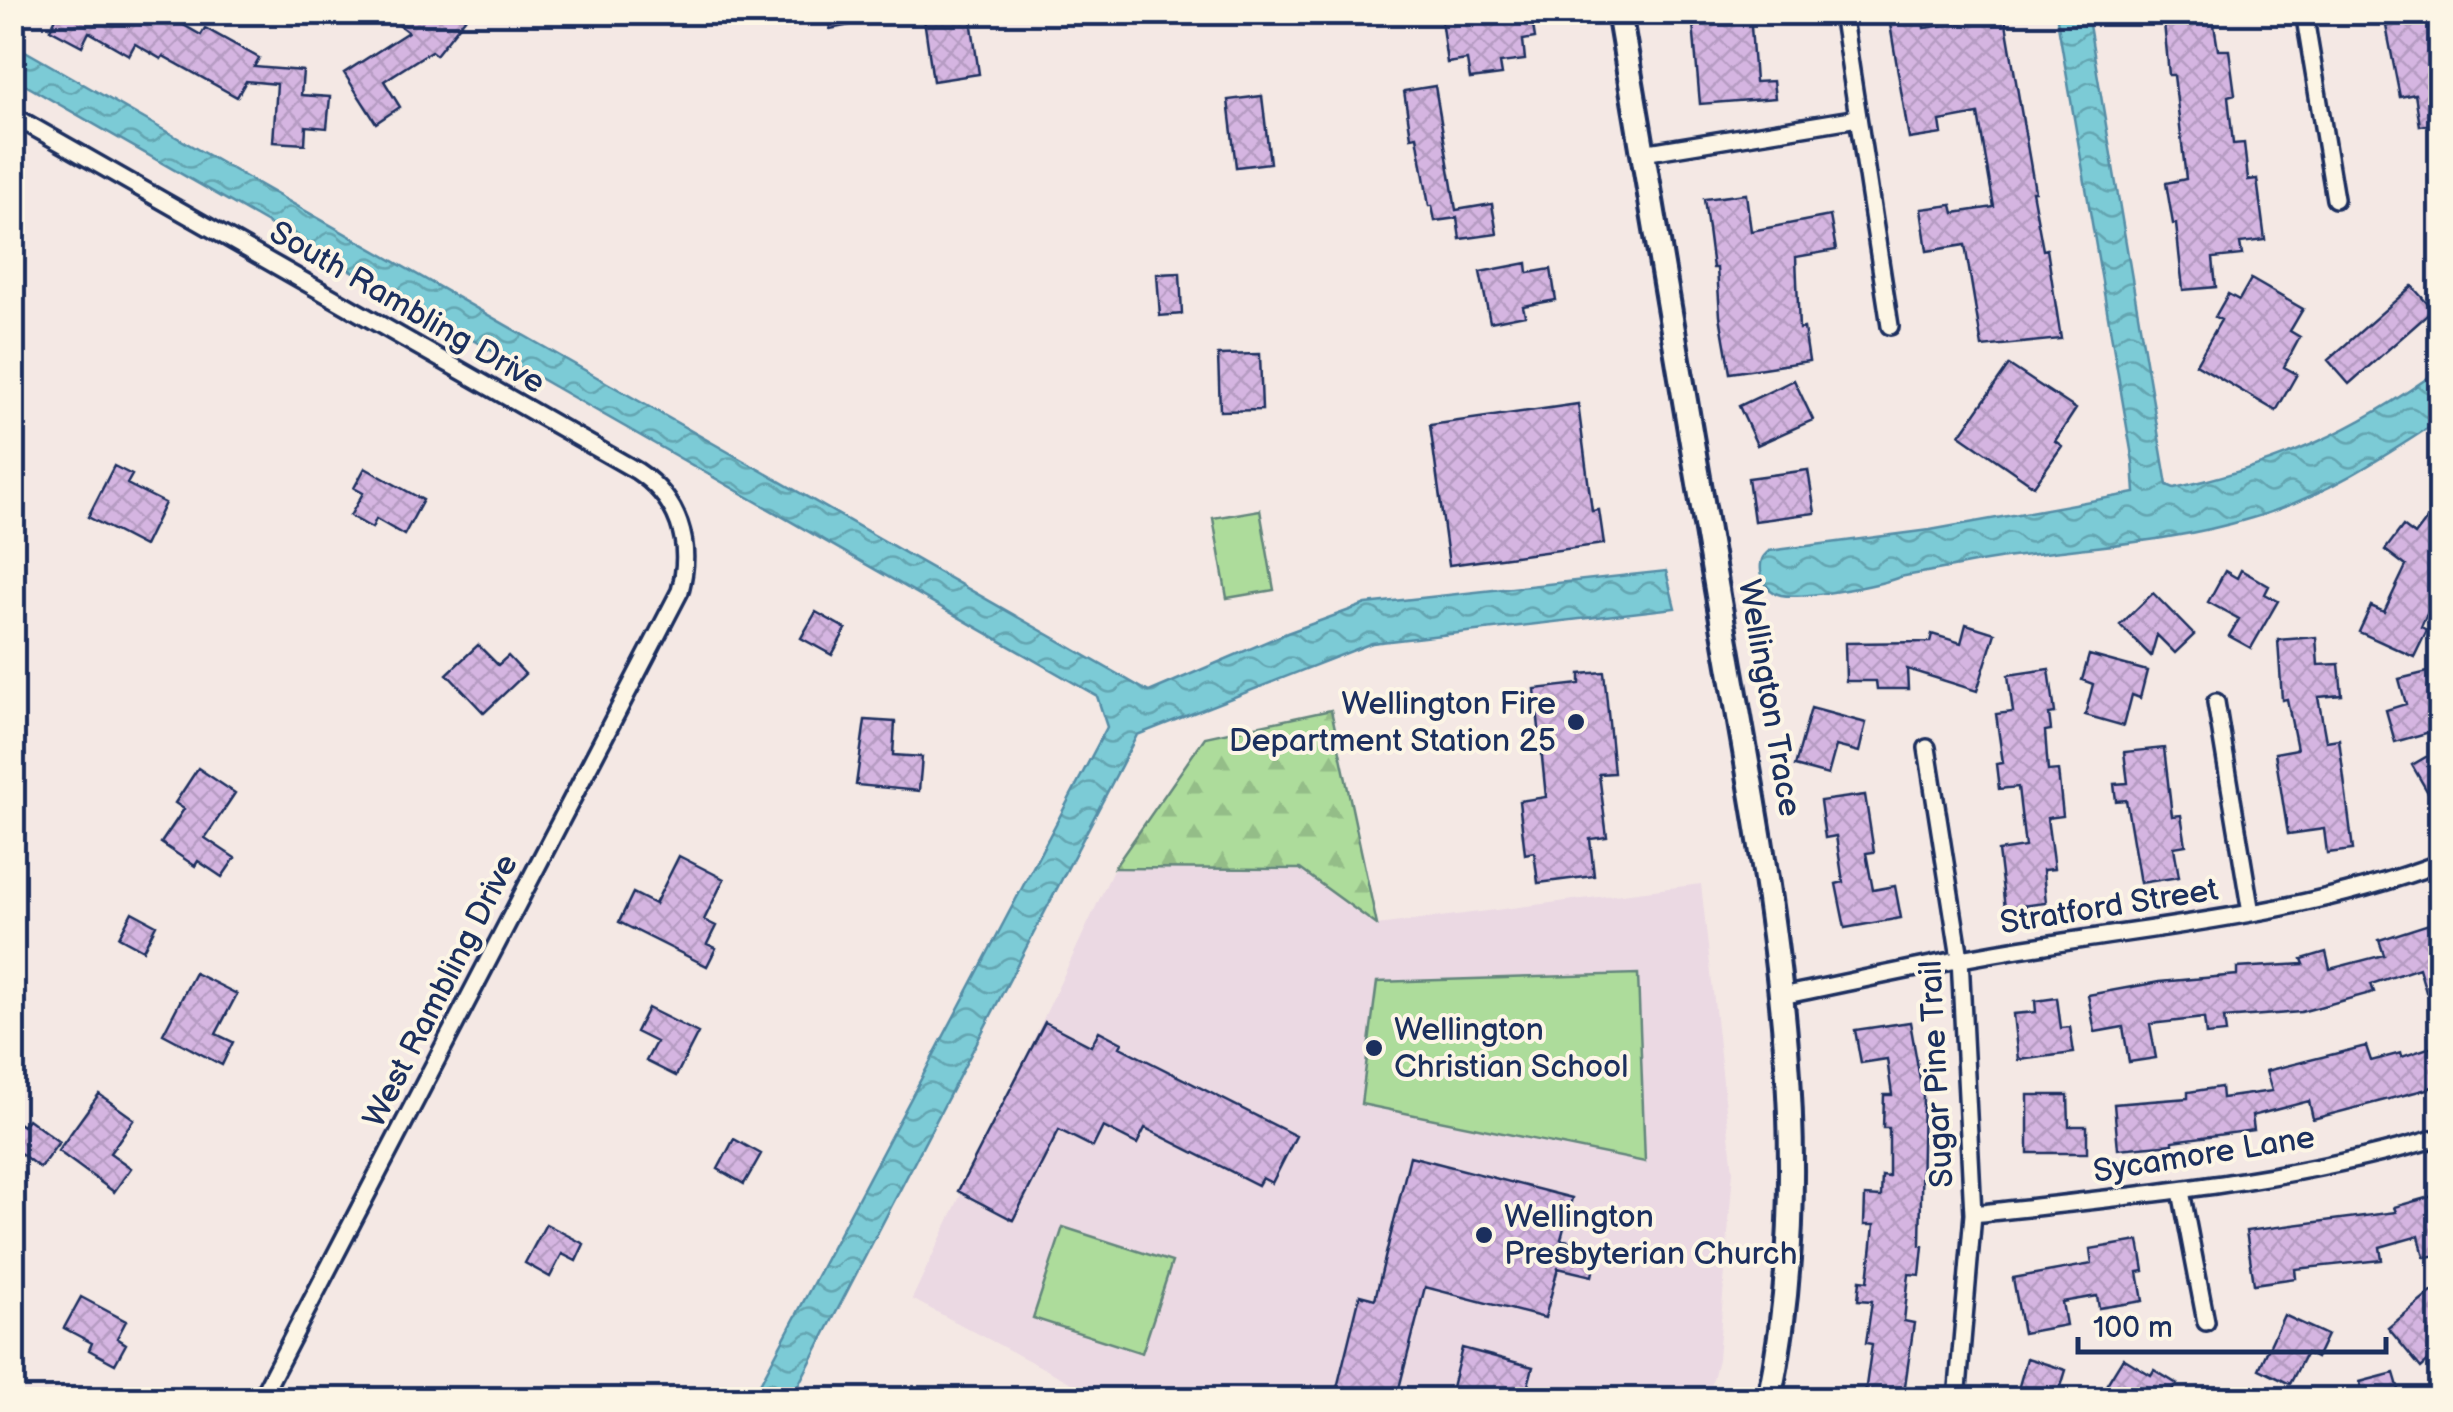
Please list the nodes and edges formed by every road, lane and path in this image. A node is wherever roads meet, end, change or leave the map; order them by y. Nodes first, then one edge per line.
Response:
1 (1619, 12) edge
2 (1842, 12) edge
3 (2304, 12) edge
4 (12, 115) edge
5 (1858, 118) junction
6 (1642, 153) junction
7 (2335, 199) dead end
8 (1890, 326) dead end
9 (670, 608) joint
10 (2216, 702) dead end
11 (1928, 748) dead end
12 (2440, 863) edge
13 (2251, 913) junction
14 (1960, 958) junction
15 (1782, 996) junction
16 (2440, 1137) edge
17 (2181, 1190) junction
18 (1973, 1214) junction
19 (2206, 1322) dead end
20 (260, 1400) edge
21 (1770, 1400) edge
22 (1957, 1400) edge

1 - 6 street, Wellington Trace
2 - 5 street
3 - 7 street
4 - 9 street, South Rambling Drive
5 - 6 street
5 - 8 street
6 - 15 street, Wellington Trace
9 - 20 street, West Rambling Drive
10 - 13 street
11 - 14 street, Sugar Pine Trail
12 - 13 street, Stratford Street
13 - 14 street, Stratford Street
14 - 15 street, Stratford Street
14 - 18 street, Sugar Pine Trail
15 - 21 street, Wellington Trace
16 - 17 street, Sycamore Lane
17 - 18 street, Sycamore Lane
17 - 19 street
18 - 22 street, Sugar Pine Trail

